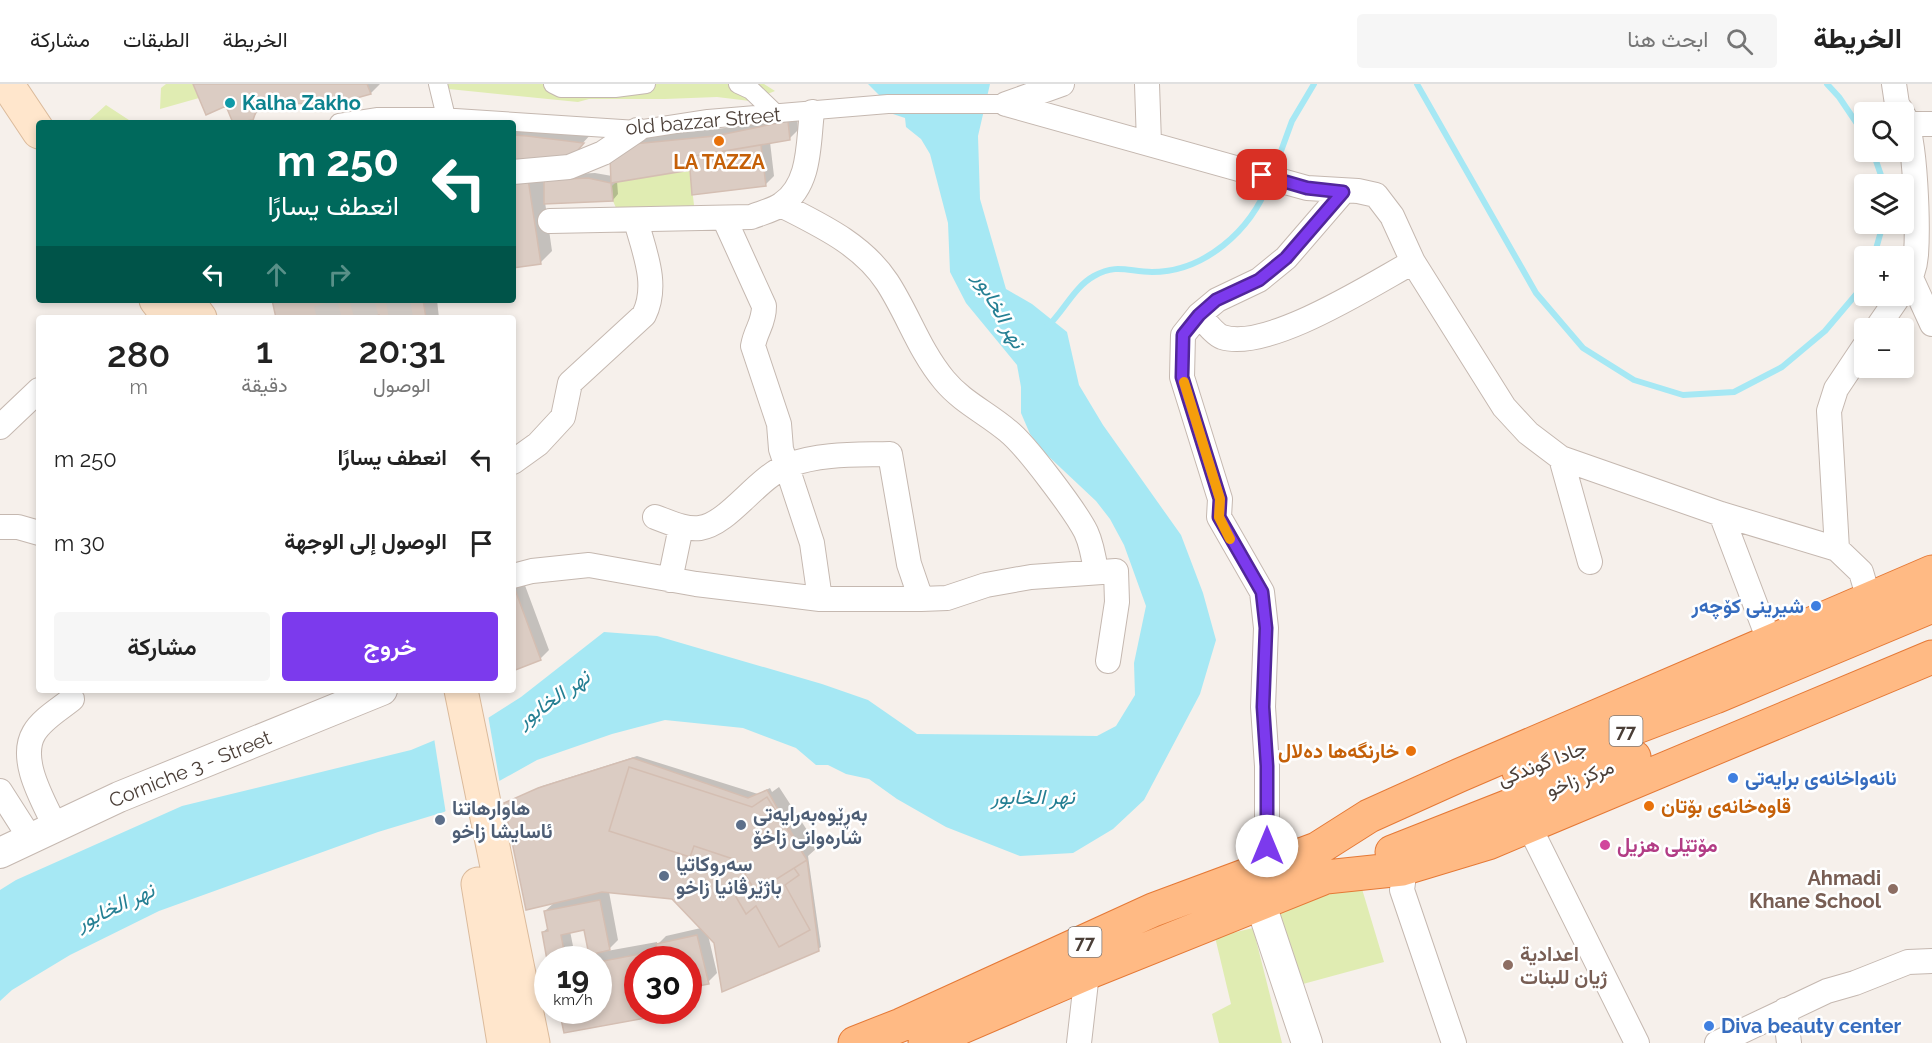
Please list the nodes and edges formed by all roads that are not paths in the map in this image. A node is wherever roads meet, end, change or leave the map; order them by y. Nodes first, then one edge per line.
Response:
1 (7, 84) edge
2 (31, 84) edge
3 (438, 84) edge
4 (554, 84) edge
5 (738, 84) edge
6 (1062, 84) edge
7 (1147, 84) edge
8 (1894, 84) edge
9 (637, 85) edge
10 (584, 86) edge
11 (1014, 96) edge
12 (1897, 102) edge
13 (812, 112) junction
14 (776, 114) junction
15 (446, 117) junction
16 (55, 120) edge
17 (358, 120) edge
18 (490, 120) edge
19 (1914, 120) edge
20 (516, 122) edge
21 (1932, 124) edge
22 (36, 128) edge
23 (637, 130) junction
24 (1149, 143) junction
25 (1911, 162) edge
26 (516, 172) edge
27 (1343, 192) junction
28 (781, 205) junction
29 (724, 218) junction
30 (550, 221) dead end
31 (636, 221) junction
32 (1914, 261) edge
33 (1413, 262) junction
34 (1914, 300) edge
35 (158, 303) edge
36 (168, 315) edge
37 (1199, 315) junction
38 (1932, 324) edge
39 (1854, 362) edge
40 (36, 393) edge
41 (0, 427) edge
42 (1561, 458) junction
43 (516, 460) edge
44 (787, 466) junction
45 (1721, 514) junction
46 (655, 517) dead end
47 (681, 526) junction
48 (0, 527) edge
49 (36, 532) edge
50 (1837, 549) junction
51 (1590, 562) dead end
52 (1096, 572) junction
53 (1932, 572) edge
54 (516, 575) edge
55 (670, 580) junction
56 (820, 599) junction
57 (921, 599) junction
58 (1869, 599) junction
59 (1932, 606) edge
60 (1932, 634) edge
61 (1770, 643) junction
62 (1932, 657) edge
63 (1108, 661) dead end
64 (375, 693) edge
65 (452, 693) edge
66 (72, 699) dead end
67 (0, 791) edge
68 (1529, 826) junction
69 (43, 832) junction
70 (0, 853) edge
71 (1321, 863) junction
72 (1267, 866) junction
73 (1405, 868) junction
74 (489, 885) junction
75 (1260, 902) junction
76 (1932, 961) edge
77 (1087, 973) junction
78 (1785, 1010) junction
79 (504, 1043) edge
80 (533, 1043) edge
81 (855, 1043) edge
82 (925, 1043) edge
83 (1079, 1043) edge
84 (1307, 1043) edge
85 (1454, 1043) edge
86 (1637, 1043) edge
87 (1717, 1043) edge
88 (1789, 1043) edge

1 - 22 main road
2 - 16 main road
3 - 15 street
4 - 10 street
5 - 14 street
6 - 11 street
7 - 24 street
8 - 12 street
9 - 10 street
11 - 13 street, old bazzar Street
11 - 24 street
13 - 14 street, old bazzar Street
13 - 28 street
14 - 23 street, old bazzar Street
15 - 17 street, old bazzar Street
15 - 18 street, old bazzar Street
19 - 21 street
20 - 23 street, old bazzar Street
23 - 26 street
24 - 27 street
25 - 32 street
27 - 33 street
27 - 37 street
28 - 29 street
28 - 52 street
29 - 31 street
29 - 44 street
30 - 31 street
31 - 43 street
33 - 37 street
33 - 42 street
34 - 38 street
35 - 36 main road
37 - 72 street
39 - 50 street
40 - 41 street
42 - 45 street
42 - 51 street
44 - 47 street
44 - 56 street
44 - 57 street
45 - 50 street
45 - 61 street
46 - 47 street
47 - 55 street
48 - 49 street
50 - 58 street
52 - 57 street
52 - 63 street
53 - 58 highway
54 - 55 street
55 - 56 street
56 - 57 street
58 - 61 highway
59 - 71 highway, جادا گوندکی / 77
60 - 71 highway, مركز زاخو / 77
61 - 71 highway
62 - 68 highway
64 - 69 street, Corniche 3 - Street
65 - 74 main road
66 - 69 street
67 - 69 street
68 - 73 highway
68 - 86 street
69 - 70 street, Corniche 3 - Street
71 - 72 highway, 77
71 - 73 highway
71 - 75 highway, 77
72 - 81 highway, 77
73 - 85 street
74 - 79 main road
74 - 80 main road
75 - 77 highway, 77
75 - 84 street
76 - 78 street
77 - 82 highway, 77
77 - 83 street
78 - 87 street
78 - 88 street

